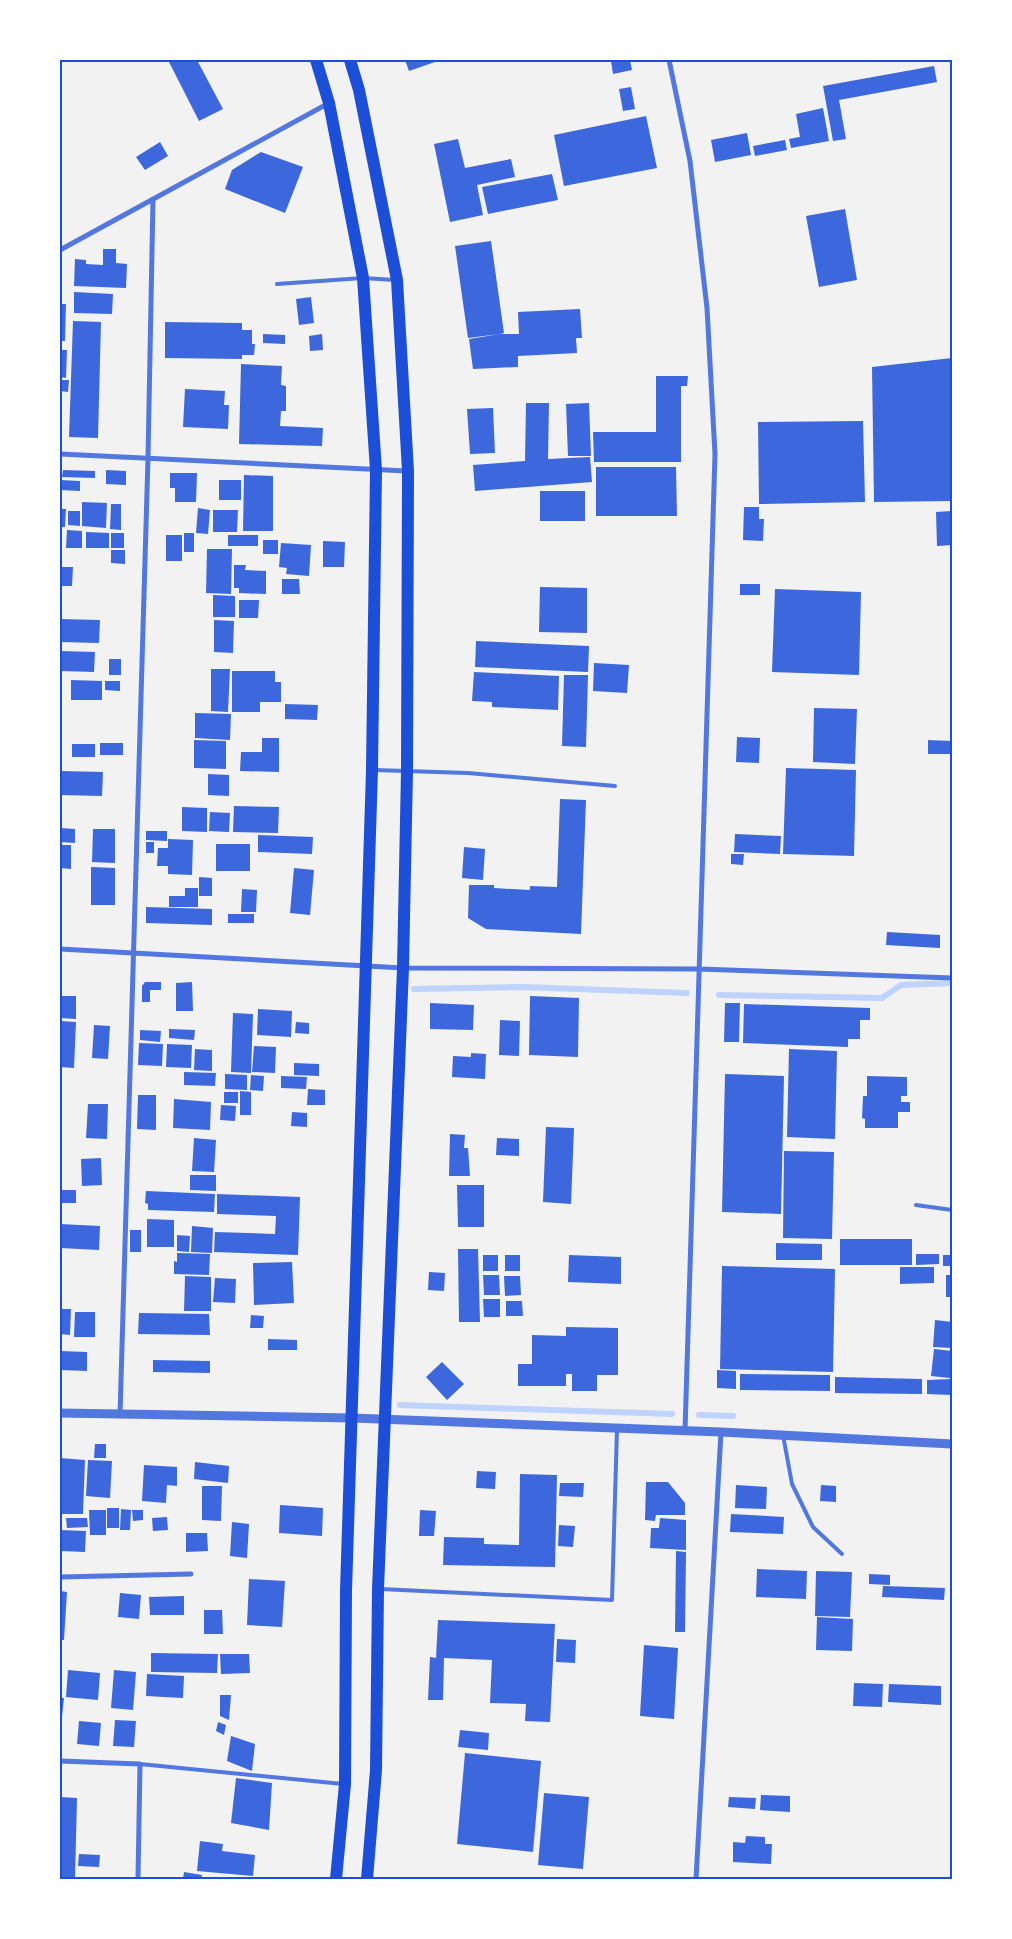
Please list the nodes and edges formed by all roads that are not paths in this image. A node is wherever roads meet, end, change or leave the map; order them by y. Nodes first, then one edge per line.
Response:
1 (316, 60) edge
2 (350, 60) edge
3 (669, 60) edge
4 (329, 103) junction
5 (153, 199) junction
6 (60, 250) edge
7 (363, 278) junction
8 (397, 280) junction
9 (277, 284) dead end
10 (60, 454) edge
11 (148, 458) junction
12 (376, 470) junction
13 (408, 471) junction
14 (372, 770) junction
15 (407, 771) junction
16 (615, 786) dead end
17 (60, 949) edge
18 (133, 953) junction
19 (366, 965) junction
20 (403, 968) junction
21 (699, 969) junction
22 (952, 978) edge
23 (916, 1205) dead end
24 (952, 1210) edge
25 (60, 1413) edge
26 (120, 1416) junction
27 (352, 1418) junction
28 (385, 1420) junction
29 (617, 1429) junction
30 (685, 1431) junction
31 (721, 1432) junction
32 (784, 1435) junction
33 (952, 1444) edge
34 (842, 1554) dead end
35 (191, 1574) dead end
36 (60, 1577) edge
37 (378, 1589) junction
38 (60, 1761) edge
39 (140, 1764) junction
40 (345, 1784) junction
41 (138, 1879) edge
42 (336, 1879) edge
43 (367, 1879) edge
44 (696, 1879) edge

1 - 4 main road
2 - 8 main road
3 - 21 street
4 - 5 street
4 - 7 main road
5 - 6 street
5 - 11 street
7 - 8 lane
7 - 9 lane
7 - 12 main road
8 - 13 main road
10 - 11 street
11 - 12 street
11 - 18 street
12 - 13 street
12 - 14 main road
13 - 15 main road
14 - 15 lane
14 - 19 main road
15 - 16 lane
15 - 20 main road
17 - 18 street
18 - 19 street
18 - 26 street
19 - 20 street
19 - 27 main road
20 - 21 street
20 - 28 main road
21 - 22 street
21 - 30 street
23 - 24 lane
25 - 26 street
26 - 27 street
27 - 28 street
27 - 40 main road
28 - 29 street
28 - 37 main road
29 - 30 street
29 - 37 lane
30 - 31 street
31 - 32 street
31 - 44 street
32 - 33 street
32 - 34 lane
35 - 36 street
37 - 43 main road
38 - 39 street
39 - 40 lane
39 - 41 street
40 - 42 main road

